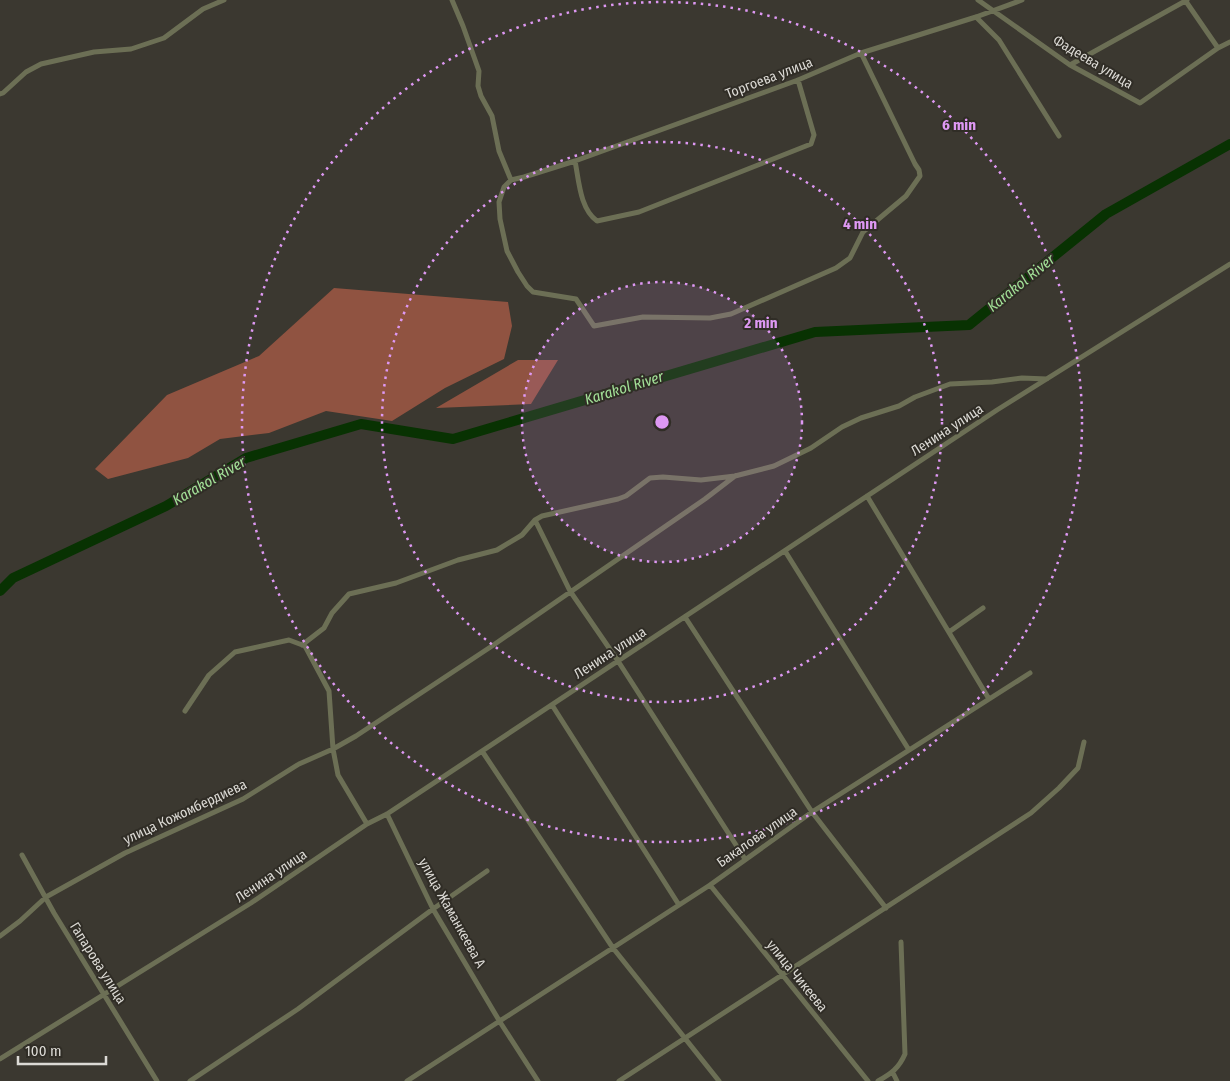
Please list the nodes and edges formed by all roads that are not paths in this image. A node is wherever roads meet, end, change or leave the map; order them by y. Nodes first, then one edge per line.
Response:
1 (224, 0) edge
2 (452, 0) edge
3 (978, 0) edge
4 (1022, 0) edge
5 (1186, 0) edge
6 (995, 11) junction
7 (976, 17) junction
8 (1230, 42) edge
9 (1218, 48) junction
10 (861, 53) junction
11 (1070, 64) junction
12 (798, 80) junction
13 (0, 94) edge
14 (1059, 136) dead end
15 (575, 161) junction
16 (510, 180) junction
17 (1230, 264) edge
18 (1047, 379) junction
19 (735, 476) junction
20 (867, 496) junction
21 (535, 520) junction
22 (785, 551) junction
23 (570, 592) junction
24 (983, 608) dead end
25 (685, 617) junction
26 (949, 632) junction
27 (302, 645) junction
28 (618, 661) junction
29 (1030, 673) dead end
30 (989, 699) junction
31 (552, 705) junction
32 (185, 711) dead end
33 (1084, 742) dead end
34 (333, 750) junction
35 (909, 750) junction
36 (482, 751) junction
37 (812, 812) junction
38 (387, 814) junction
39 (367, 824) junction
40 (22, 855) dead end
41 (746, 859) junction
42 (487, 871) dead end
43 (710, 885) junction
44 (46, 897) junction
45 (679, 905) junction
46 (433, 908) junction
47 (886, 908) junction
48 (0, 936) edge
49 (901, 942) dead end
50 (613, 948) junction
51 (782, 976) junction
52 (104, 994) junction
53 (500, 1022) junction
54 (685, 1039) junction
55 (0, 1050) edge
56 (2, 1057) edge
57 (893, 1073) junction
58 (157, 1081) edge
59 (190, 1081) edge
60 (407, 1081) edge
61 (538, 1081) edge
62 (619, 1081) edge
63 (718, 1081) edge
64 (868, 1081) edge
65 (878, 1081) edge
66 (897, 1081) edge

1 - 13 street
2 - 16 street
3 - 6 street, Фадеева улица
4 - 6 street, Торгоева улица
5 - 9 street
5 - 11 street
6 - 7 street, Торгоева улица
6 - 11 street, Фадеева улица
7 - 10 street, Торгоева улица
7 - 14 street
8 - 9 street, Фадеева улица
9 - 11 street, Фадеева улица
10 - 12 street, Торгоева улица
10 - 16 street
12 - 15 street, Торгоева улица
12 - 15 street
15 - 16 street, Торгоева улица
17 - 18 street, Ленина улица
18 - 19 street
18 - 20 street, Ленина улица
19 - 21 street
19 - 23 street, улица Кожомбердиева
20 - 22 street, Ленина улица
20 - 26 street
21 - 23 street
21 - 27 street
22 - 25 street, Ленина улица
22 - 35 street
23 - 28 street
23 - 34 street, улица Кожомбердиева
24 - 26 street
25 - 28 street, Ленина улица
25 - 37 street
26 - 30 street
27 - 32 street
27 - 34 street
28 - 31 street, Ленина улица
28 - 41 street
29 - 30 street, Бакалова улица
30 - 35 street, Бакалова улица
31 - 36 street, Ленина улица
31 - 45 street
33 - 47 street
34 - 39 street
34 - 44 street, улица Кожомбердиева
35 - 37 street, Бакалова улица
36 - 38 street, Ленина улица
36 - 50 street
37 - 41 street, Бакалова улица
37 - 47 street
38 - 39 street, Ленина улица
38 - 46 street, улица Жаманкеева А
39 - 52 street, Ленина улица
40 - 44 street, Гапарова улица
41 - 43 street, Бакалова улица
42 - 46 street
43 - 45 street, Бакалова улица
43 - 51 street, улица Чикеева
44 - 48 street, улица Кожомбердиева
44 - 52 street, Гапарова улица
45 - 50 street, Бакалова улица
46 - 53 street, улица Жаманкеева А
46 - 59 street
47 - 51 street
49 - 57 street
50 - 53 street, Бакалова улица
50 - 54 street
51 - 54 street
51 - 64 street, улица Чикеева
52 - 56 street, Ленина улица
52 - 58 street, Гапарова улица
53 - 60 street, Бакалова улица
53 - 61 street, улица Жаманкеева А
54 - 62 street
54 - 63 street
55 - 56 street
57 - 65 street
57 - 66 street

